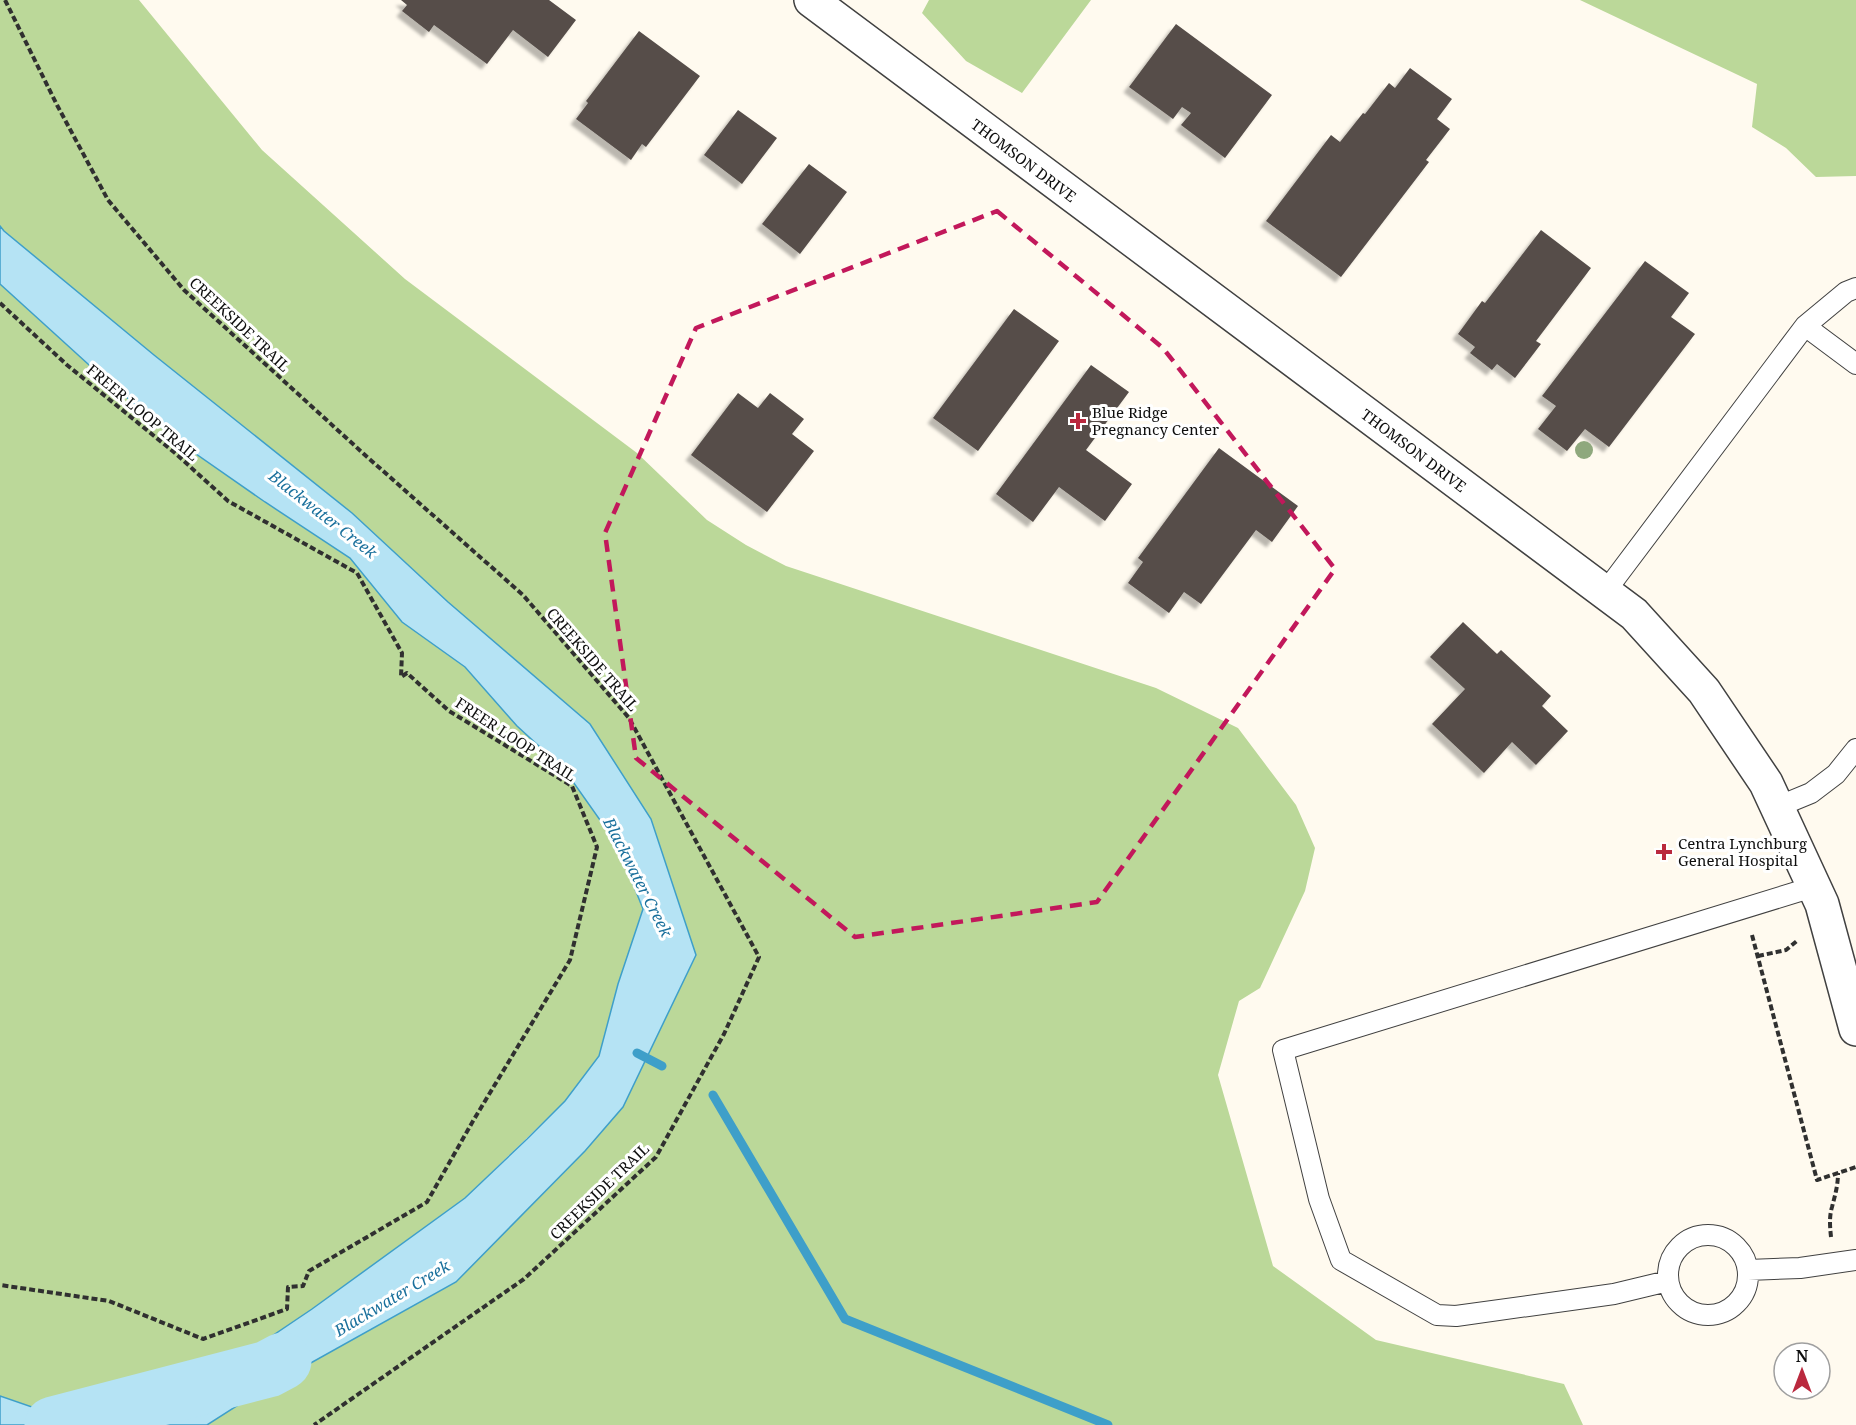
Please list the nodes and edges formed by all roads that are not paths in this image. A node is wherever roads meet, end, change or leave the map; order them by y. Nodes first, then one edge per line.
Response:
1 (811, 0) edge
2 (1856, 288) edge
3 (1805, 326) junction
4 (1856, 364) edge
5 (1605, 592) junction
6 (1856, 749) edge
7 (1777, 807) junction
8 (1814, 887) junction
9 (1850, 982) edge
10 (1856, 1029) edge
11 (1856, 1260) edge
12 (1748, 1270) junction
13 (1668, 1281) junction

1 - 5 street, THOMSON DRIVE
2 - 3 lane
3 - 4 lane
3 - 5 lane
5 - 7 street, THOMSON DRIVE
6 - 7 lane
7 - 8 street, THOMSON DRIVE
8 - 9 street, THOMSON DRIVE
8 - 13 lane
9 - 10 street, THOMSON DRIVE
11 - 12 lane
12 - 13 lane
12 - 13 lane

